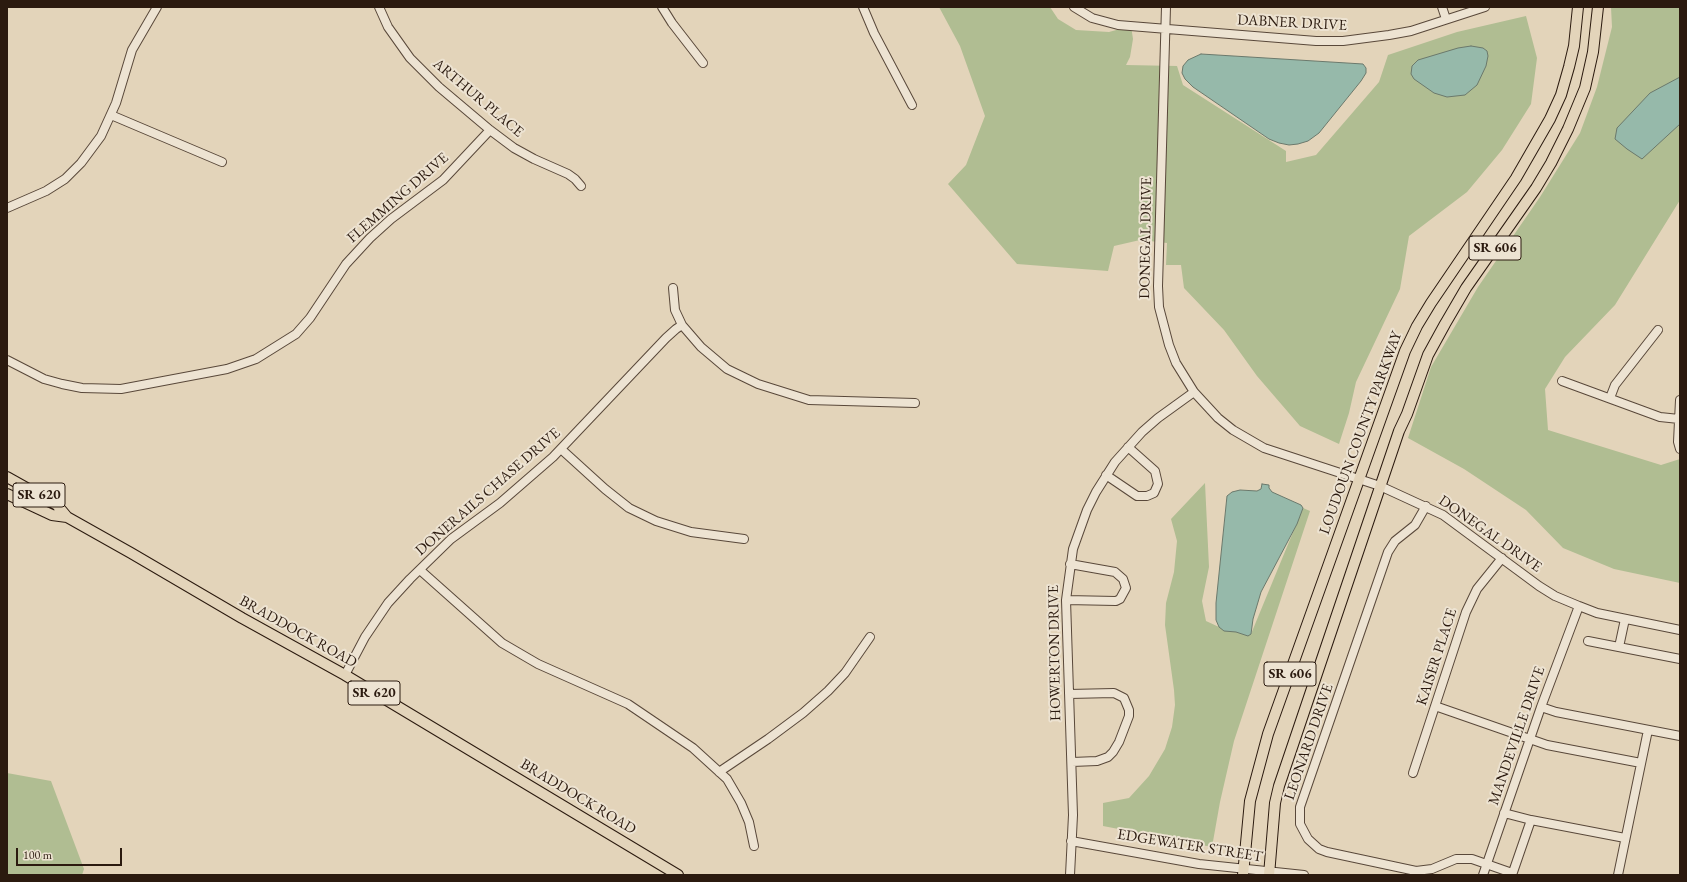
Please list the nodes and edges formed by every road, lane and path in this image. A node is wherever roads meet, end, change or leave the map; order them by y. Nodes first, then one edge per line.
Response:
1 (157, 7) edge
2 (379, 7) edge
3 (662, 7) edge
4 (863, 7) edge
5 (1074, 7) edge
6 (1166, 7) edge
7 (1442, 7) edge
8 (1485, 7) edge
9 (1578, 7) edge
10 (1598, 7) edge
11 (1446, 19) junction
12 (1166, 29) junction
13 (704, 64) dead end
14 (912, 105) dead end
15 (111, 115) junction
16 (490, 130) junction
17 (222, 162) dead end
18 (581, 186) dead end
19 (7, 208) edge
20 (672, 288) dead end
21 (682, 325) junction
22 (1658, 330) dead end
23 (7, 360) edge
24 (1562, 381) dead end
25 (1194, 392) junction
26 (1610, 398) junction
27 (1680, 400) edge
28 (914, 403) dead end
29 (1679, 419) junction
30 (1128, 447) junction
31 (1680, 448) edge
32 (561, 449) junction
33 (1106, 475) junction
34 (7, 477) edge
35 (1359, 479) junction
36 (1380, 486) junction
37 (7, 494) edge
38 (1426, 506) junction
39 (67, 517) junction
40 (744, 539) dead end
41 (1502, 558) junction
42 (1070, 564) junction
43 (420, 570) junction
44 (1066, 600) junction
45 (1578, 606) junction
46 (1625, 619) junction
47 (1680, 630) edge
48 (870, 637) dead end
49 (1588, 641) dead end
50 (1619, 647) junction
51 (1680, 659) edge
52 (345, 675) junction
53 (1069, 694) junction
54 (1435, 706) junction
55 (1541, 707) junction
56 (1648, 730) junction
57 (1680, 736) edge
58 (1530, 739) junction
59 (1072, 762) junction
60 (1641, 763) junction
61 (719, 772) junction
62 (1413, 773) dead end
63 (1504, 813) junction
64 (1531, 820) junction
65 (1625, 838) junction
66 (1071, 841) junction
67 (754, 846) dead end
68 (1487, 864) junction
69 (1243, 872) edge
70 (1269, 874) edge
71 (1512, 874) edge
72 (678, 875) edge
73 (1070, 875) edge
74 (1304, 875) edge
75 (1483, 875) edge
76 (1618, 875) edge

1 - 15 street
2 - 16 street, ARTHUR PLACE
3 - 13 street
4 - 14 street
5 - 12 street, DABNER DRIVE
6 - 12 street, DONEGAL DRIVE
7 - 11 street
8 - 11 street, DABNER DRIVE
9 - 35 main road, LOUDOUN COUNTY PARKWAY / SR 606
10 - 36 main road, SR 606
11 - 12 street, DABNER DRIVE
12 - 25 street, DONEGAL DRIVE
15 - 17 street
15 - 19 street
16 - 18 street, ARTHUR PLACE
16 - 23 street, FLEMMING DRIVE
20 - 21 street
21 - 28 street
21 - 32 street, DONERAILS CHASE DRIVE
22 - 26 street
24 - 26 street
25 - 30 street, HOWERTON DRIVE
25 - 35 street, DONEGAL DRIVE
26 - 29 street
27 - 29 street
29 - 31 street
30 - 33 street, HOWERTON DRIVE
30 - 33 street
32 - 40 street
32 - 43 street, DONERAILS CHASE DRIVE
33 - 42 street, HOWERTON DRIVE
34 - 39 main road, BRADDOCK ROAD / SR 620
35 - 36 street, DONEGAL DRIVE
35 - 69 main road, LOUDOUN COUNTY PARKWAY / SR 606
36 - 38 street, DONEGAL DRIVE
36 - 70 main road, SR 606
37 - 39 main road, BRADDOCK ROAD / SR 620
38 - 41 street, DONEGAL DRIVE
38 - 68 street, LEONARD DRIVE
39 - 52 main road, BRADDOCK ROAD / SR 620
41 - 45 street, DONEGAL DRIVE
41 - 54 street, KAISER PLACE
42 - 44 street, HOWERTON DRIVE
42 - 44 street
43 - 52 street, DONERAILS CHASE DRIVE
43 - 61 street
44 - 53 street, HOWERTON DRIVE
45 - 46 street, DONEGAL DRIVE
45 - 55 street, MANDEVILLE DRIVE
46 - 47 street, DONEGAL DRIVE
46 - 50 street
48 - 61 street
49 - 50 street
50 - 51 street
52 - 72 main road, BRADDOCK ROAD / SR 620
53 - 59 street, HOWERTON DRIVE
53 - 59 street
54 - 58 street
54 - 62 street, KAISER PLACE
55 - 56 street
55 - 58 street, MANDEVILLE DRIVE
56 - 57 street
56 - 60 street
58 - 60 street
58 - 63 street, MANDEVILLE DRIVE
59 - 66 street, HOWERTON DRIVE
60 - 65 street
61 - 67 street
63 - 64 street
63 - 68 street, MANDEVILLE DRIVE
64 - 65 street
64 - 71 street
65 - 76 street
66 - 69 street, EDGEWATER STREET
66 - 73 street, HOWERTON DRIVE
68 - 71 street, LEONARD DRIVE
68 - 75 street, MANDEVILLE DRIVE
69 - 70 street, EDGEWATER STREET
70 - 74 street, EDGEWATER STREET

